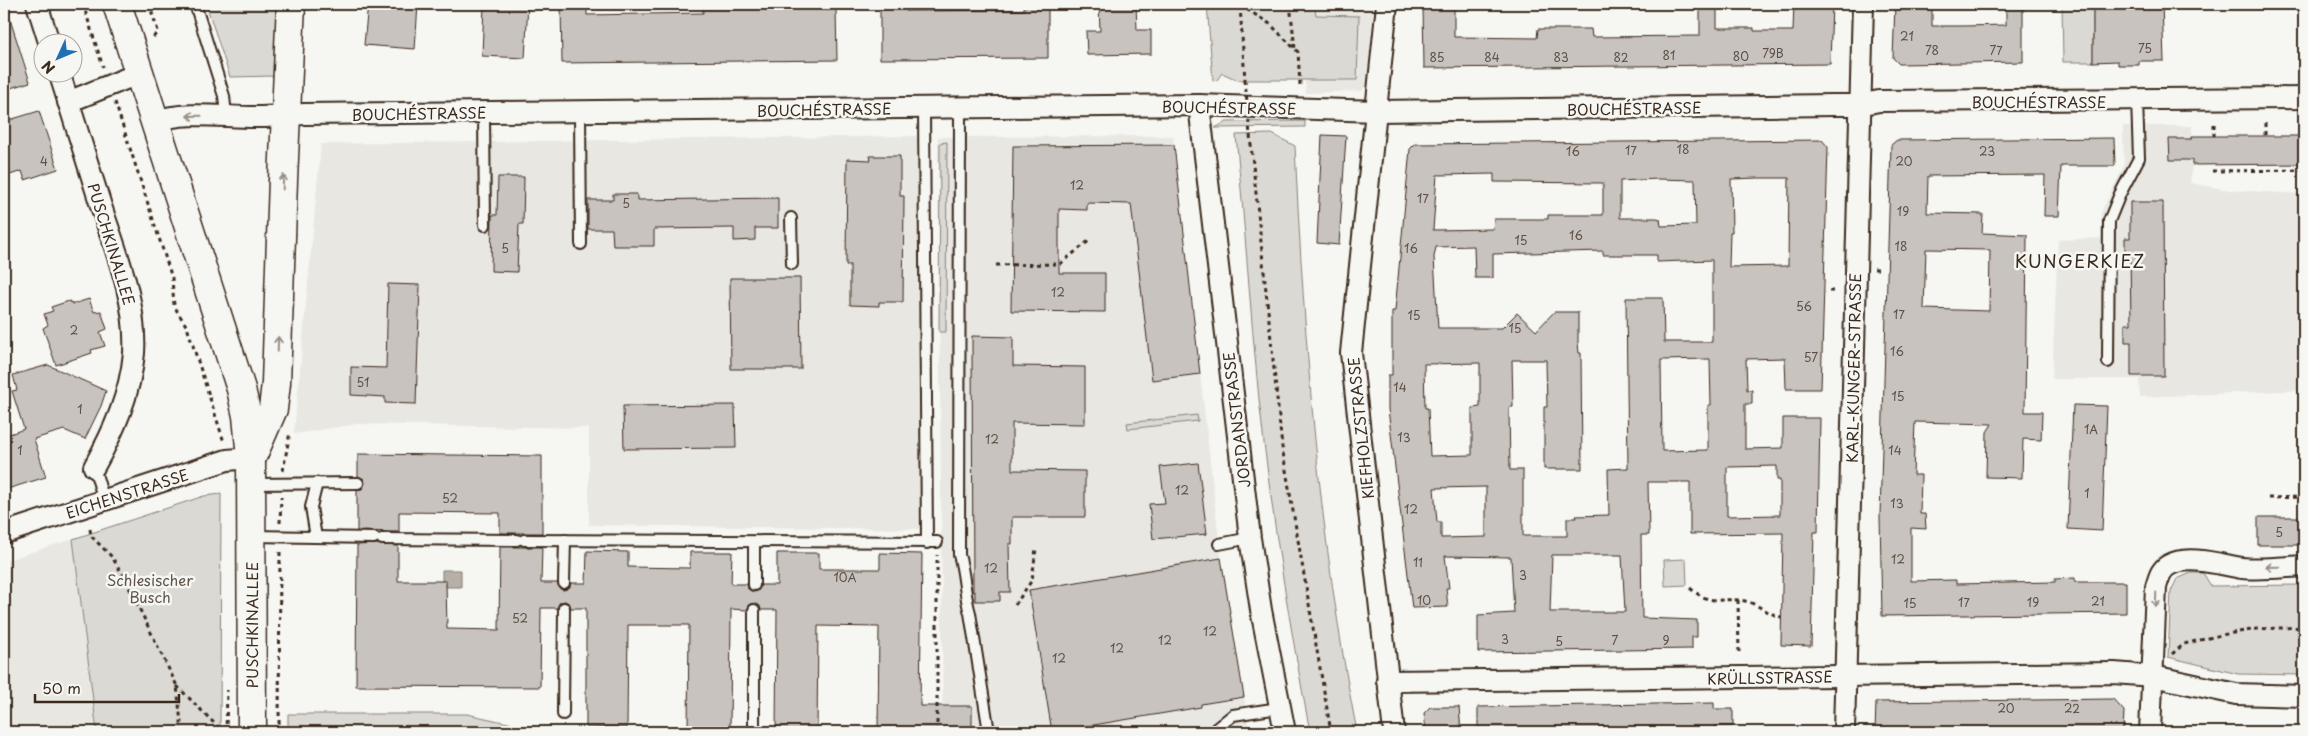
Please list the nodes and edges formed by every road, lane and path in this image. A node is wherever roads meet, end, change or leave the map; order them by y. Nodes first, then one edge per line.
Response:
1 (37, 4) edge
2 (83, 4) edge
3 (117, 4) edge
4 (195, 4) edge
5 (291, 4) edge
6 (1240, 4) edge
7 (1290, 4) edge
8 (1387, 4) edge
9 (1863, 4) edge
10 (46, 32) edge
11 (1295, 49) junction
12 (140, 73) junction
13 (62, 82) edge
14 (109, 85) junction
15 (1300, 85) dead end
16 (2304, 98) edge
17 (2137, 100) junction
18 (68, 102) junction
19 (1199, 105) junction
20 (1859, 105) junction
21 (924, 108) junction
22 (960, 108) junction
23 (1377, 111) junction
24 (580, 112) junction
25 (484, 113) junction
26 (286, 115) junction
27 (226, 116) junction
28 (155, 121) junction
29 (2265, 123) dead end
30 (2214, 124) dead end
31 (2214, 136) dead end
32 (2265, 136) dead end
33 (2304, 170) edge
34 (2212, 171) dead end
35 (792, 218) dead end
36 (485, 225) dead end
37 (1090, 240) dead end
38 (581, 244) dead end
39 (792, 264) dead end
40 (996, 265) dead end
41 (2108, 362) dead end
42 (222, 436) dead end
43 (94, 467) joint
44 (251, 471) junction
45 (281, 483) junction
46 (317, 483) junction
47 (358, 483) dead end
48 (2304, 497) edge
49 (2268, 498) dead end
50 (104, 501) junction
51 (90, 529) dead end
52 (4, 532) edge
53 (252, 536) junction
54 (280, 537) junction
55 (316, 538) junction
56 (1250, 538) junction
57 (565, 540) junction
58 (754, 542) junction
59 (1219, 544) dead end
60 (1036, 548) dead end
61 (2304, 566) edge
62 (564, 583) dead end
63 (754, 585) dead end
64 (1690, 588) dead end
65 (1738, 600) junction
66 (1014, 605) dead end
67 (564, 608) dead end
68 (754, 610) dead end
69 (1781, 617) dead end
70 (2304, 628) edge
71 (1739, 653) dead end
72 (1846, 676) junction
73 (2153, 676) junction
74 (1387, 681) junction
75 (177, 686) junction
76 (2304, 696) edge
77 (1279, 708) junction
78 (563, 714) dead end
79 (239, 730) edge
80 (754, 730) dead end
81 (182, 732) edge
82 (279, 732) edge
83 (990, 732) edge
84 (1212, 732) edge
85 (1284, 732) edge
86 (1330, 732) edge
87 (1394, 732) edge
88 (1844, 732) edge
89 (2150, 732) edge

1 - 10 street
2 - 14 path
3 - 12 main road, PUSCHKINALLEE
4 - 27 lane
5 - 26 main road, PUSCHKINALLEE
6 - 11 path
6 - 86 path, bridge
7 - 11 path
8 - 23 street, KIEFHOLZSTRASSE
9 - 20 street, KARL-KUNGER-STRASSE
11 - 15 path
12 - 14 street
12 - 28 main road, PUSCHKINALLEE
13 - 18 street, PUSCHKINALLEE
14 - 18 street
14 - 42 path
16 - 17 street, BOUCHÉSTRASSE
17 - 20 street, BOUCHÉSTRASSE
17 - 41 lane
18 - 43 street, PUSCHKINALLEE
19 - 22 street, BOUCHÉSTRASSE
19 - 23 street, BOUCHÉSTRASSE
19 - 56 street, JORDANSTRASSE
20 - 23 street, BOUCHÉSTRASSE
20 - 72 street, KARL-KUNGER-STRASSE
21 - 22 street, BOUCHÉSTRASSE
21 - 24 street, BOUCHÉSTRASSE
21 - 58 lane
22 - 83 lane
23 - 74 street, KIEFHOLZSTRASSE
24 - 25 street, BOUCHÉSTRASSE
24 - 38 lane
25 - 26 street, BOUCHÉSTRASSE
25 - 36 lane
26 - 27 street, BOUCHÉSTRASSE
44 -> 26 main road, PUSCHKINALLEE
27 -> 28 street, BOUCHÉSTRASSE
28 - 44 main road, PUSCHKINALLEE
29 - 32 path
30 - 31 path
33 - 34 path
35 - 39 lane
37 - 40 path
43 - 50 lane, PUSCHKINALLEE
44 - 45 lane
44 - 50 street, EICHENSTRASSE
44 - 53 main road, PUSCHKINALLEE
45 - 46 lane
45 - 54 path
46 - 47 lane
46 - 55 lane
48 - 49 path
50 - 52 street, EICHENSTRASSE
51 - 75 path
53 - 54 lane
53 - 79 main road, PUSCHKINALLEE
54 - 55 lane
54 - 82 path
55 - 57 lane
56 - 59 lane
56 - 77 street, JORDANSTRASSE
57 - 58 lane
57 - 62 lane
58 - 63 lane
60 - 66 path
61 -> 73 street
64 - 65 path
65 - 69 path
65 - 71 path
67 - 78 lane
68 - 80 lane
70 - 73 path
72 - 73 street, KRÜLLSSTRASSE
72 - 74 street, KRÜLLSSTRASSE
72 - 88 street, KARL-KUNGER-STRASSE
73 - 76 street, KRÜLLSSTRASSE
73 - 89 street
74 - 87 street, KIEFHOLZSTRASSE
75 - 79 path
75 - 81 path
77 - 84 lane
77 - 85 street, JORDANSTRASSE

